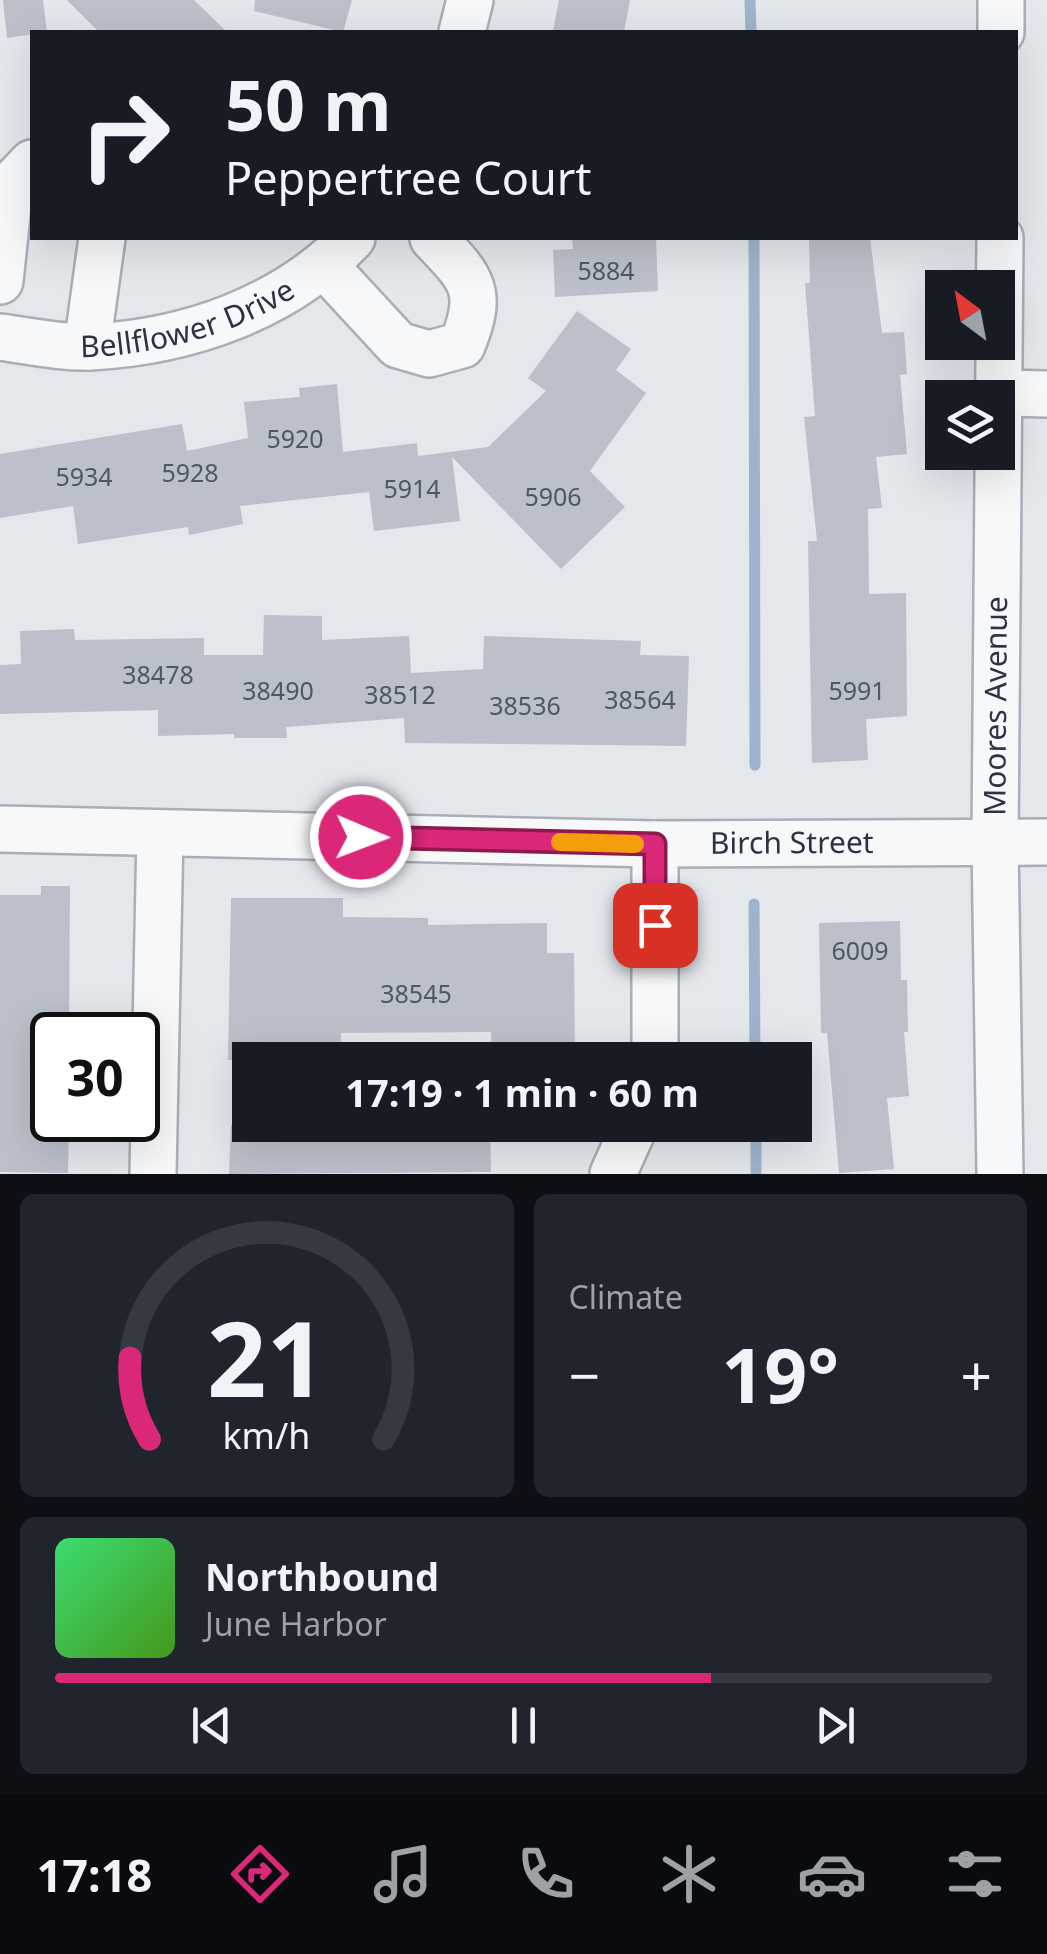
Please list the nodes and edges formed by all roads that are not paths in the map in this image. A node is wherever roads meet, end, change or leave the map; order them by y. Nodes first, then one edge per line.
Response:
1 (470, 0) edge
2 (1001, 0) edge
3 (462, 30) edge
4 (1001, 30) edge
5 (30, 165) edge
6 (102, 240) edge
7 (435, 240) edge
8 (1000, 240) edge
9 (339, 252) edge
10 (0, 281) edge
11 (0, 337) edge
12 (87, 347) junction
13 (1000, 380) edge
14 (1015, 393) edge
15 (1047, 394) edge
16 (999, 470) edge
17 (0, 829) edge
18 (160, 833) junction
19 (995, 841) junction
20 (1047, 842) edge
21 (655, 844) junction
22 (655, 1042) edge
23 (627, 1142) edge
24 (153, 1174) edge
25 (612, 1174) edge
26 (1000, 1174) edge

1 - 3 street
2 - 4 street
5 - 10 street
6 - 12 street
7 - 9 street
8 - 13 street, Moores Avenue
9 - 12 street, Bellflower Drive
11 - 12 street, Bellflower Drive
14 - 15 street
16 - 19 street, Moores Avenue
17 - 18 street, Birch Street
18 - 21 street, Birch Street
18 - 24 street
19 - 20 street, Birch Street
19 - 21 street, Birch Street
19 - 26 street, Moores Avenue
21 - 22 street
23 - 25 street

